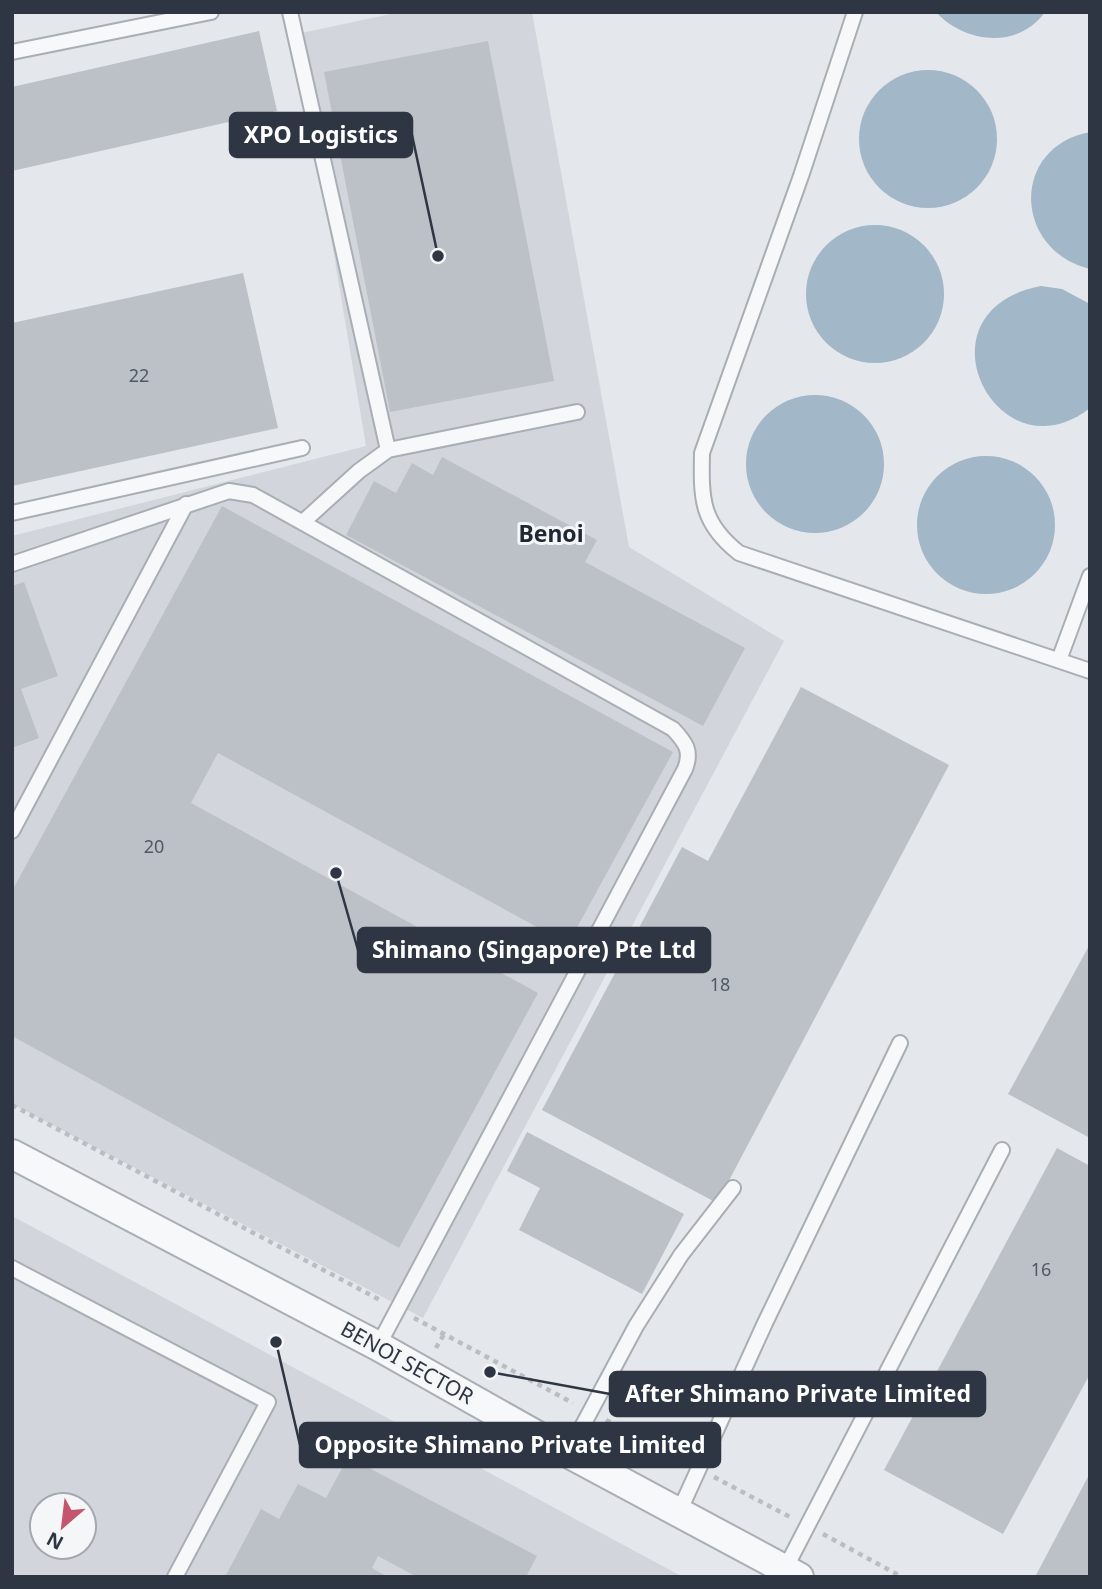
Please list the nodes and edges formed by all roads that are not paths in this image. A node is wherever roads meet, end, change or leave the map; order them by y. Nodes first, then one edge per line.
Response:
1 (211, 12) edge
2 (290, 12) edge
3 (855, 12) edge
4 (12, 52) edge
5 (578, 412) dead end
6 (302, 448) dead end
7 (388, 450) junction
8 (186, 503) junction
9 (12, 513) edge
10 (304, 521) junction
11 (12, 564) edge
12 (1090, 576) edge
13 (1059, 660) junction
14 (1090, 671) edge
15 (12, 831) edge
16 (900, 1043) dead end
17 (1002, 1150) dead end
18 (12, 1154) edge
19 (733, 1188) dead end
20 (12, 1268) edge
21 (378, 1346) junction
22 (568, 1453) junction
23 (679, 1512) junction
24 (792, 1573) edge
25 (175, 1577) edge

1 - 4 lane
2 - 7 lane
3 - 13 lane
5 - 7 lane
6 - 9 lane
7 - 10 lane
8 - 10 lane
8 - 11 lane
8 - 15 lane
10 - 21 lane
12 - 13 lane
13 - 14 lane
16 - 23 lane
17 - 24 lane
18 - 21 street, BENOI SECTOR
19 - 22 lane
20 - 25 lane
21 - 22 street, BENOI SECTOR
22 - 23 street, BENOI SECTOR
23 - 24 street, BENOI SECTOR

